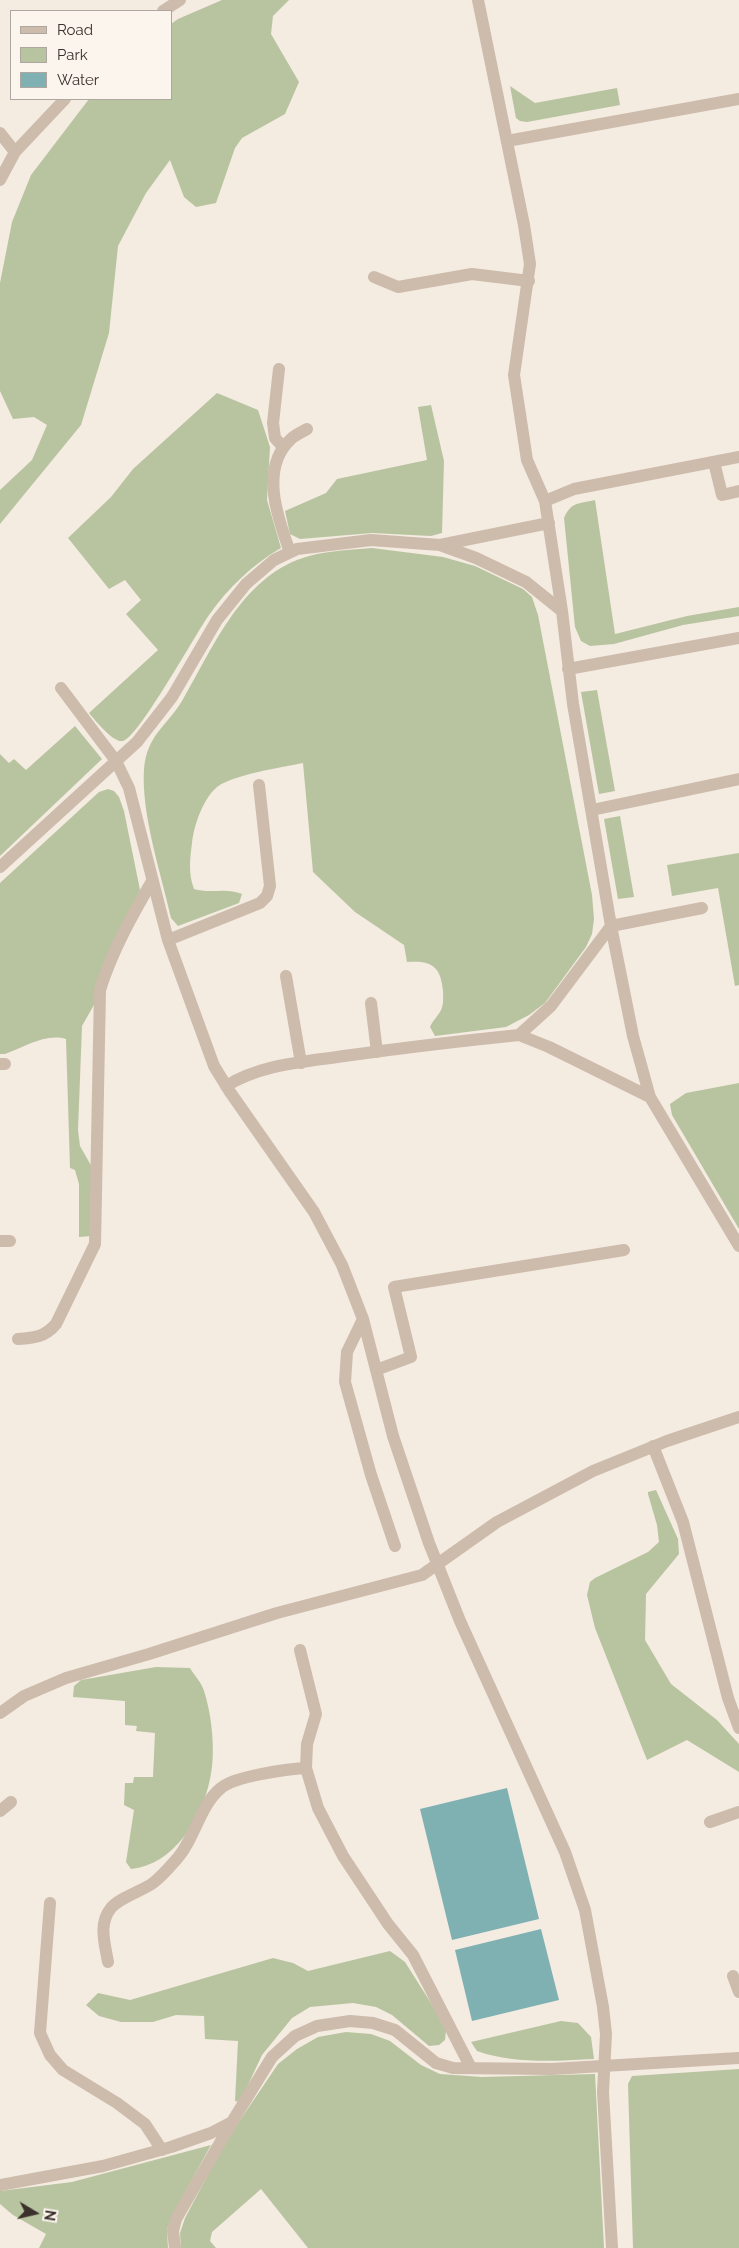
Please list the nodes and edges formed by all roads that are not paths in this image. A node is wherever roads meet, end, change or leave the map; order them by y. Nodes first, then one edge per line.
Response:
1 (180, 0) edge
2 (478, 0) edge
3 (165, 10) edge
4 (64, 100) edge
5 (739, 100) edge
6 (0, 133) edge
7 (507, 142) junction
8 (0, 150) edge
9 (15, 152) junction
10 (0, 180) edge
11 (374, 277) dead end
12 (528, 281) junction
13 (279, 369) dead end
14 (307, 429) dead end
15 (283, 447) junction
16 (739, 457) edge
17 (714, 462) junction
18 (739, 491) edge
19 (545, 501) junction
20 (548, 523) junction
21 (440, 545) junction
22 (290, 552) junction
23 (562, 611) junction
24 (739, 638) edge
25 (568, 669) junction
26 (61, 688) dead end
27 (116, 762) junction
28 (739, 779) edge
29 (259, 785) dead end
30 (592, 810) junction
31 (0, 867) edge
32 (152, 881) junction
33 (702, 908) dead end
34 (611, 926) junction
35 (168, 940) junction
36 (286, 976) dead end
37 (371, 1003) dead end
38 (519, 1035) junction
39 (378, 1052) junction
40 (301, 1062) junction
41 (226, 1086) junction
42 (650, 1097) junction
43 (739, 1246) edge
44 (624, 1250) dead end
45 (362, 1319) junction
46 (18, 1339) dead end
47 (376, 1370) junction
48 (739, 1417) edge
49 (653, 1446) junction
50 (395, 1546) dead end
51 (439, 1565) junction
52 (300, 1650) dead end
53 (0, 1713) edge
54 (739, 1728) edge
55 (306, 1768) junction
56 (11, 1802) dead end
57 (0, 1811) edge
58 (739, 1812) edge
59 (710, 1822) dead end
60 (50, 1903) dead end
61 (108, 1962) dead end
62 (733, 1976) dead end
63 (739, 1992) edge
64 (739, 2058) edge
65 (606, 2067) junction
66 (470, 2068) junction
67 (232, 2122) junction
68 (162, 2150) junction
69 (0, 2184) edge
70 (175, 2248) edge
71 (612, 2248) edge

1 - 3 street
2 - 7 street
4 - 9 street
5 - 7 street
6 - 9 street
7 - 12 street
8 - 9 street
9 - 10 street
11 - 12 street
12 - 19 street
13 - 15 street
14 - 15 street
15 - 22 street
16 - 17 street
17 - 18 street
17 - 19 street
19 - 20 street
20 - 21 street
20 - 23 street
21 - 22 street
21 - 23 street
22 - 27 street
23 - 25 street
24 - 25 street
25 - 30 street
26 - 27 street
27 - 31 street
27 - 32 street
28 - 30 street
29 - 35 street
30 - 34 street
32 - 35 street
32 - 46 street
33 - 34 street
34 - 38 street
34 - 42 street
35 - 41 street
36 - 40 street
37 - 39 street
38 - 39 street
38 - 42 street
39 - 40 street
40 - 41 street
41 - 45 street
42 - 43 street
44 - 47 street
45 - 47 street
45 - 50 street
47 - 51 street
48 - 49 street
49 - 51 street
49 - 54 street
51 - 53 street
51 - 65 street
52 - 55 street
55 - 61 street
55 - 66 street
56 - 57 street
58 - 59 street
60 - 68 street
62 - 63 street
64 - 65 street
65 - 66 street
65 - 71 street
66 - 67 street
67 - 68 street
67 - 70 street
68 - 69 street

